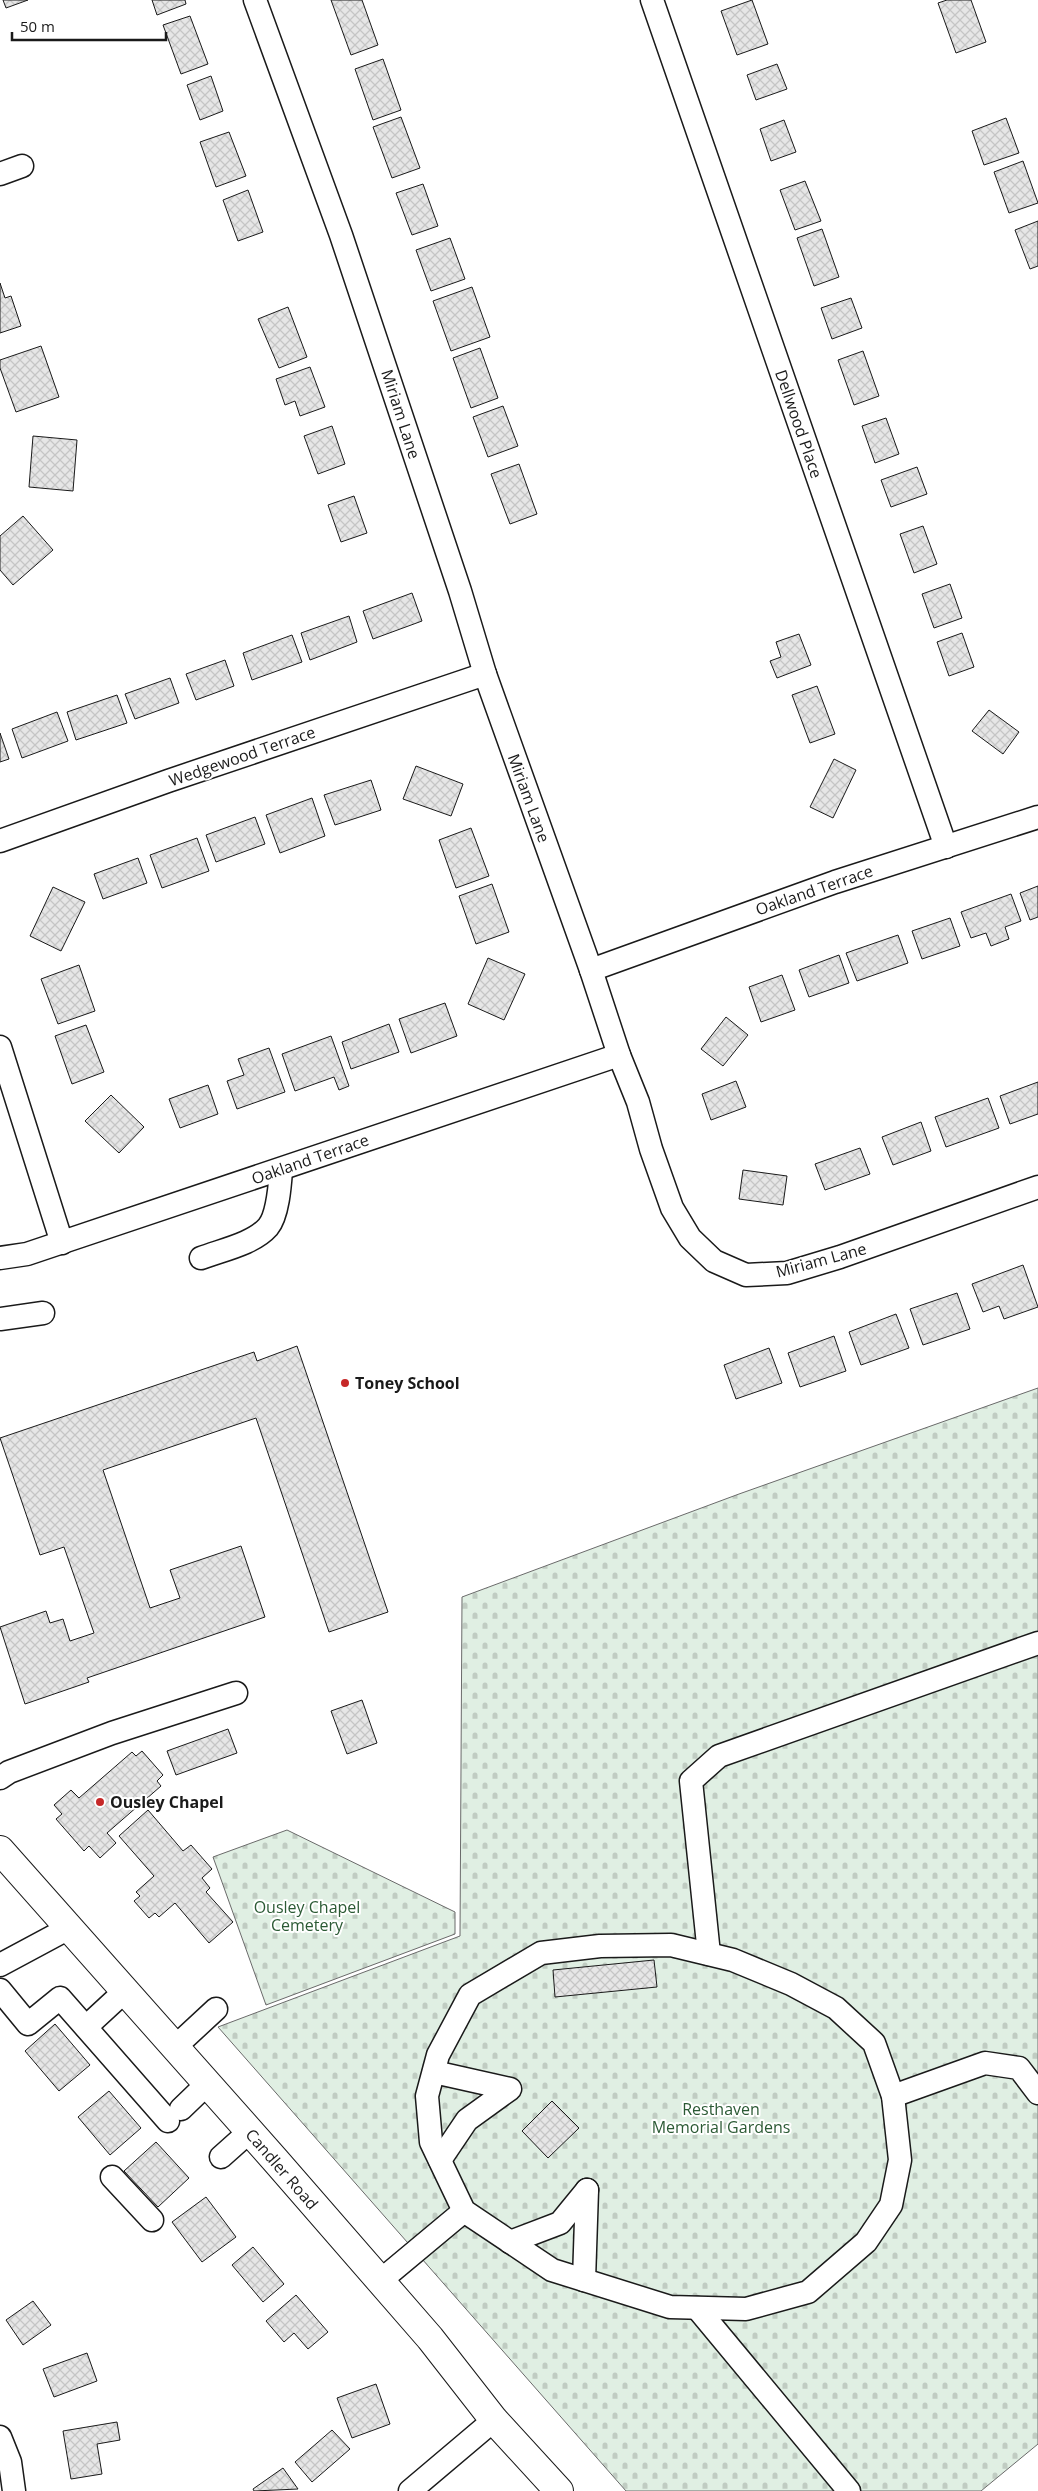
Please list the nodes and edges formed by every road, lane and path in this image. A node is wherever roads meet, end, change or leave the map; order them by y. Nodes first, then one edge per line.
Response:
1 (255, 0) edge
2 (652, 0) edge
3 (22, 166) dead end
4 (0, 174) edge
5 (485, 674) junction
6 (1038, 817) edge
7 (0, 841) edge
8 (946, 847) junction
9 (591, 970) junction
10 (0, 1047) edge
11 (619, 1055) junction
12 (281, 1170) junction
13 (1038, 1187) edge
14 (62, 1243) junction
15 (0, 1258) edge
16 (201, 1258) dead end
17 (43, 1313) dead end
18 (0, 1319) edge
19 (1038, 1643) edge
20 (236, 1693) dead end
21 (0, 1778) edge
22 (0, 1850) edge
23 (69, 1928) junction
24 (709, 1954) junction
25 (0, 1965) edge
26 (0, 1990) edge
27 (125, 1992) junction
28 (216, 2009) dead end
29 (86, 2028) junction
30 (174, 2047) junction
31 (434, 2072) junction
32 (207, 2084) junction
33 (1038, 2093) edge
34 (893, 2096) junction
35 (250, 2132) junction
36 (221, 2157) dead end
37 (440, 2160) junction
38 (112, 2177) dead end
39 (464, 2211) junction
40 (152, 2220) dead end
41 (510, 2242) junction
42 (584, 2280) junction
43 (380, 2281) junction
44 (697, 2308) junction
45 (494, 2420) junction
46 (0, 2436) edge
47 (14, 2491) edge
48 (410, 2491) edge
49 (558, 2491) edge
50 (849, 2491) edge

1 - 5 street, Miriam Lane
2 - 8 street, Dellwood Place
3 - 4 street
5 - 7 street, Wedgewood Terrace
5 - 9 street, Miriam Lane
6 - 8 street, Oakland Terrace
8 - 9 street, Oakland Terrace
9 - 11 street, Miriam Lane
10 - 14 street
11 - 12 street, Oakland Terrace
11 - 13 street, Miriam Lane
12 - 14 street, Oakland Terrace
12 - 16 street
14 - 15 street, Oakland Terrace
17 - 18 street
19 - 24 street
20 - 21 street
22 - 23 main road, Candler Road
23 - 25 street
23 - 27 main road, Candler Road
24 - 31 street
24 - 34 street
26 - 29 street
27 - 29 street
27 - 30 main road, Candler Road
28 - 30 street
29 - 32 street
30 - 32 main road, Candler Road
31 - 37 street
31 - 37 street
32 - 35 main road, Candler Road
33 - 34 street
34 - 44 street
35 - 36 street
35 - 43 main road, Candler Road
37 - 39 street
38 - 40 street
39 - 41 street
39 - 43 street
41 - 42 street
41 - 42 street
42 - 44 street
43 - 45 main road, Candler Road
44 - 50 street
45 - 48 street
45 - 49 main road, Candler Road
46 - 47 street

